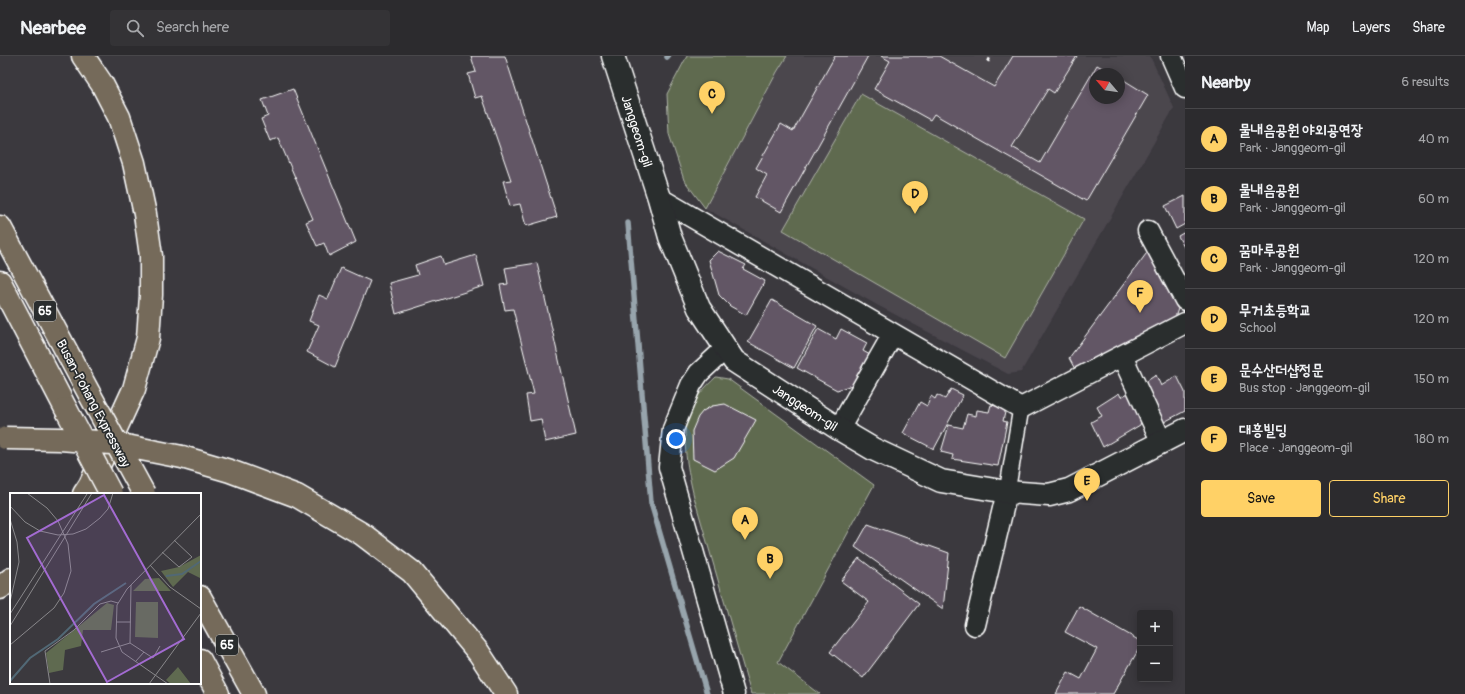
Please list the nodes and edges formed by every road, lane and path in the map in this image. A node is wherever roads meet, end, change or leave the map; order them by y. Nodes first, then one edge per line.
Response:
1 (83, 56) edge
2 (613, 56) edge
3 (991, 56) edge
4 (1171, 56) edge
5 (988, 62) dead end
6 (1185, 88) edge
7 (659, 198) junction
8 (0, 227) edge
9 (1148, 231) dead end
10 (0, 282) edge
11 (1185, 300) edge
12 (1185, 323) edge
13 (893, 334) junction
14 (726, 348) junction
15 (1122, 356) junction
16 (1021, 408) junction
17 (839, 429) junction
18 (1185, 430) edge
19 (1158, 434) dead end
20 (3, 438) edge
21 (1007, 492) junction
22 (85, 493) edge
23 (110, 493) edge
24 (143, 493) edge
25 (10, 580) edge
26 (0, 588) edge
27 (201, 599) edge
28 (976, 625) dead end
29 (201, 662) edge
30 (218, 694) edge
31 (254, 694) edge
32 (506, 694) edge
33 (734, 694) edge

1 - 22 highway
2 - 7 main road, Janggeom-gil
3 - 5 path
4 - 6 street
7 - 13 street
7 - 14 main road, Janggeom-gil
8 - 24 highway, Busan-Pohang Expressway / 65, bridge
9 - 11 street
10 - 23 highway, Busan-Pohang Expressway / 65, bridge
12 - 15 street
13 - 16 street
13 - 17 street
14 - 17 main road, Janggeom-gil
14 - 33 street
15 - 16 street
15 - 19 street
16 - 21 street
17 - 21 main road, Janggeom-gil
18 - 21 main road, Janggeom-gil
20 - 32 highway, bridge
21 - 28 street
25 - 26 highway
27 - 31 highway, 65
29 - 30 highway, 65

